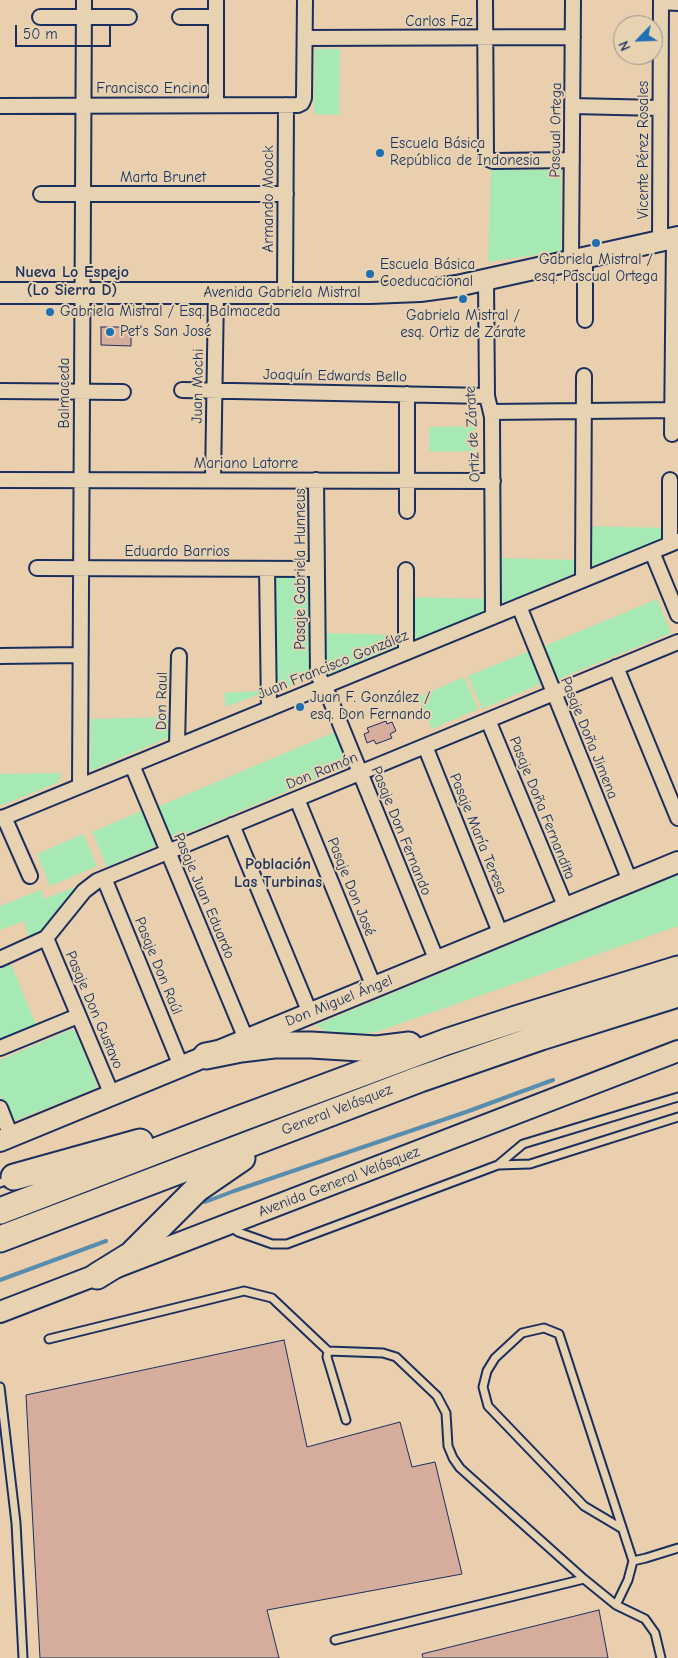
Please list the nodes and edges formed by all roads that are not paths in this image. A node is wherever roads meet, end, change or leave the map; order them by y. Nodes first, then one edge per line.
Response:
1 (84, 0) edge
2 (216, 0) edge
3 (305, 0) edge
4 (485, 0) edge
5 (573, 0) edge
6 (661, 1) edge
7 (678, 3) edge
8 (40, 17) dead end
9 (84, 17) junction
10 (129, 17) dead end
11 (180, 17) dead end
12 (216, 17) junction
13 (573, 37) junction
14 (305, 38) junction
15 (485, 38) junction
16 (286, 105) junction
17 (0, 106) edge
18 (83, 106) junction
19 (216, 106) junction
20 (572, 106) junction
21 (660, 108) junction
22 (572, 160) junction
23 (41, 194) dead end
24 (83, 194) junction
25 (286, 194) junction
26 (671, 238) edge
27 (578, 260) junction
28 (486, 280) junction
29 (0, 293) edge
30 (82, 293) junction
31 (216, 293) junction
32 (285, 293) junction
33 (585, 320) dead end
34 (584, 376) dead end
35 (182, 390) dead end
36 (214, 390) junction
37 (0, 391) edge
38 (82, 392) junction
39 (123, 392) dead end
40 (408, 394) junction
41 (486, 396) junction
42 (584, 410) junction
43 (675, 410) edge
44 (491, 412) junction
45 (672, 434) dead end
46 (0, 480) edge
47 (81, 480) junction
48 (213, 480) junction
49 (316, 480) junction
50 (407, 480) junction
51 (670, 480) dead end
52 (493, 481) junction
53 (407, 511) dead end
54 (674, 542) edge
55 (652, 552) junction
56 (37, 568) dead end
57 (81, 568) junction
58 (267, 569) junction
59 (317, 569) junction
60 (406, 570) dead end
61 (583, 580) junction
62 (519, 606) junction
63 (678, 615) edge
64 (493, 617) junction
65 (678, 642) edge
66 (406, 652) junction
67 (0, 656) edge
68 (80, 656) junction
69 (179, 656) dead end
70 (616, 667) junction
71 (323, 686) junction
72 (554, 693) junction
73 (269, 708) junction
74 (488, 720) junction
75 (177, 745) junction
76 (425, 746) junction
77 (132, 765) junction
78 (360, 773) junction
79 (80, 786) junction
80 (297, 799) junction
81 (2, 818) edge
82 (678, 818) edge
83 (232, 826) junction
84 (168, 852) junction
85 (678, 862) edge
86 (30, 876) dead end
87 (104, 878) junction
88 (630, 882) junction
89 (566, 908) junction
90 (501, 935) junction
91 (46, 938) junction
92 (0, 960) edge
93 (436, 961) junction
94 (678, 969) edge
95 (374, 987) junction
96 (678, 994) edge
97 (310, 1013) junction
98 (78, 1016) junction
99 (516, 1019) junction
100 (246, 1039) junction
101 (0, 1048) edge
102 (678, 1051) edge
103 (206, 1056) junction
104 (181, 1066) junction
105 (112, 1095) junction
106 (678, 1097) edge
107 (0, 1108) edge
108 (678, 1117) edge
109 (239, 1119) junction
110 (286, 1129) junction
111 (6, 1138) edge
112 (498, 1165) junction
113 (5, 1180) edge
114 (0, 1211) edge
115 (230, 1224) junction
116 (0, 1239) edge
117 (97, 1276) junction
118 (0, 1312) edge
119 (49, 1339) dead end
120 (328, 1351) junction
121 (0, 1388) edge
122 (346, 1420) dead end
123 (621, 1528) junction
124 (678, 1548) edge
125 (633, 1560) junction
126 (584, 1579) junction
127 (616, 1605) junction
128 (335, 1640) dead end
129 (23, 1658) edge
130 (661, 1658) edge

1 - 9 street, Balmaceda
2 - 12 street
3 - 14 street
4 - 15 street
5 - 13 street, Pascual Ortega
6 - 7 street
6 - 21 street, Vicente Pérez Rosales
8 - 9 street
9 - 10 street
9 - 18 street, Balmaceda
11 - 12 street
12 - 19 street
13 - 15 street, Carlos Faz
13 - 20 street, Pascual Ortega
14 - 15 street, Carlos Faz
14 - 16 street, Francisco Encina
15 - 22 street
16 - 19 street, Francisco Encina
16 - 25 street, Armando Moock
17 - 18 street, Francisco Encina
18 - 19 street, Francisco Encina
18 - 24 street, Balmaceda
20 - 21 street
20 - 22 street, Pascual Ortega
21 - 26 street, Vicente Pérez Rosales
22 - 27 street, Pascual Ortega
23 - 24 street, Marta Brunet
24 - 25 street, Marta Brunet
24 - 30 street, Balmaceda
25 - 32 street, Armando Moock
26 - 27 main road, Avenida Gabriela Mistral
26 - 43 street, Vicente Pérez Rosales
27 - 28 main road, Avenida Gabriela Mistral
27 - 33 street, Pascual Ortega
28 - 32 main road, Avenida Gabriela Mistral
28 - 41 street, Ortiz de Zárate
29 - 30 main road, Avenida Gabriela Mistral
30 - 31 main road, Avenida Gabriela Mistral
30 - 38 street, Balmaceda
31 - 32 main road, Avenida Gabriela Mistral
31 - 36 street, Juan Mochi
34 - 42 street
35 - 36 street, Joaquín Edwards Bello
36 - 40 street, Joaquín Edwards Bello
36 - 48 street, Juan Mochi
37 - 38 street
38 - 39 street
38 - 47 street, Balmaceda
40 - 41 street, Joaquín Edwards Bello
40 - 50 street
41 - 44 street, Ortiz de Zárate
42 - 43 street
42 - 44 street
42 - 61 street
43 - 45 street, Vicente Pérez Rosales
44 - 52 street, Ortiz de Zárate
46 - 47 street, Mariano Latorre
47 - 48 street, Mariano Latorre
47 - 57 street, Balmaceda
48 - 49 street, Mariano Latorre
49 - 50 street, Mariano Latorre
49 - 59 street, Pasaje Gabriela Hunneus
50 - 52 street, Mariano Latorre
50 - 53 street
51 - 54 street
52 - 64 street, Ortiz de Zárate
54 - 55 street, Juan Francisco González
55 - 61 street, Juan Francisco González
55 - 63 street
56 - 57 street, Eduardo Barrios
57 - 58 street, Eduardo Barrios
57 - 68 street, Balmaceda
58 - 59 street, Eduardo Barrios
58 - 73 street
59 - 71 street, Pasaje Gabriela Hunneus
60 - 66 street
61 - 62 street, Juan Francisco González
62 - 64 street, Juan Francisco González
62 - 72 street, Pasaje Doña Jimena
64 - 66 street, Juan Francisco González
65 - 70 street, Don Ramón
66 - 71 street, Juan Francisco González
67 - 68 street
68 - 79 street, Balmaceda
69 - 75 street, Don Raul
70 - 72 street, Don Ramón
70 - 82 street
71 - 73 street, Juan Francisco González
71 - 78 street, Pasaje Don Fernando
72 - 74 street, Don Ramón
72 - 88 street, Pasaje Doña Jimena
73 - 75 street, Juan Francisco González
74 - 76 street, Don Ramón
74 - 89 street, Pasaje Doña Fernandita
75 - 77 street, Juan Francisco González
76 - 78 street, Don Ramón
76 - 90 street, Pasaje María Teresa
77 - 79 street, Juan Francisco González
77 - 84 street, Pasaje Juan Eduardo
78 - 80 street, Don Ramón
78 - 93 street, Pasaje Don Fernando
79 - 81 street, Juan Francisco González
80 - 83 street, Don Ramón
80 - 95 street, Pasaje Don José
81 - 86 street
83 - 84 street, Don Ramón
83 - 97 street
84 - 87 street, Don Ramón
84 - 100 street, Pasaje Juan Eduardo
85 - 88 main road, Don Miguel Ángel
87 - 91 street, Don Ramón
87 - 104 street, Pasaje Don Raúl
88 - 89 main road, Don Miguel Ángel
89 - 90 main road, Don Miguel Ángel
90 - 93 main road, Don Miguel Ángel
91 - 92 street, Don Ramón
91 - 98 street, Pasaje Don Gustavo
93 - 95 main road, Don Miguel Ángel
94 - 99 highway, General Velásquez
95 - 97 main road, Don Miguel Ángel
96 - 110 highway, General Velásquez
97 - 100 main road, Don Miguel Ángel
98 - 101 street
98 - 105 street, Pasaje Don Gustavo
99 - 103 highway
99 - 109 highway, General Velásquez
100 - 103 main road, Don Miguel Ángel
102 - 115 main road, Avenida General Velásquez
103 - 104 main road, Don Miguel Ángel
104 - 105 main road, Don Miguel Ángel
105 - 111 main road, Don Miguel Ángel
106 - 112 lane
107 - 111 street
108 - 112 lane
109 - 113 highway
109 - 114 highway, General Velásquez
110 - 116 highway, General Velásquez
110 - 117 highway
112 - 115 lane
115 - 117 main road, Avenida General Velásquez
117 - 118 main road, Avenida General Velásquez
119 - 120 lane
120 - 122 lane
120 - 126 lane
121 - 129 lane
123 - 123 lane
123 - 125 lane
124 - 125 lane
125 - 127 lane
126 - 127 lane
126 - 128 lane
127 - 130 lane

